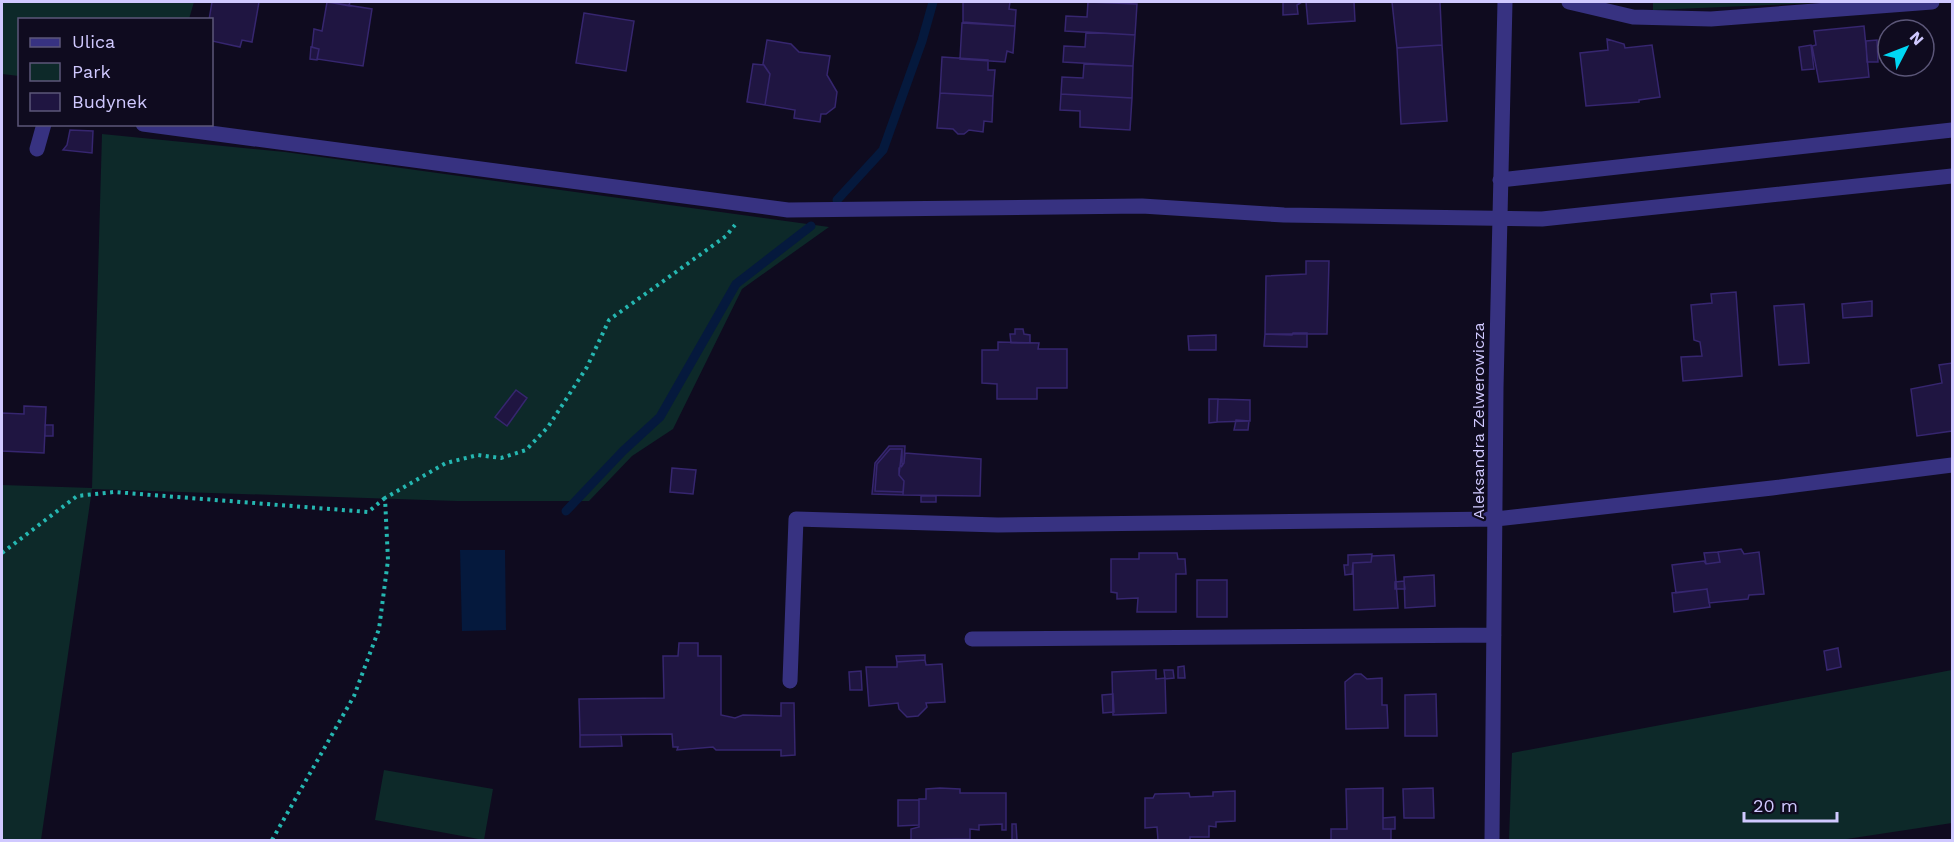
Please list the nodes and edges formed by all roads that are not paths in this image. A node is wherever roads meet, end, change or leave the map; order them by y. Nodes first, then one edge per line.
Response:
1 (1505, 2) edge
2 (1569, 2) edge
3 (1932, 2) edge
4 (43, 126) edge
5 (158, 126) edge
6 (1953, 130) edge
7 (37, 149) dead end
8 (1953, 176) edge
9 (1500, 180) junction
10 (1498, 219) junction
11 (1953, 465) edge
12 (1496, 519) junction
13 (1494, 635) junction
14 (972, 639) dead end
15 (790, 681) dead end
16 (1492, 840) edge

1 - 9 street, Aleksandra Zelwerowicza
2 - 3 street
4 - 7 street
5 - 10 street
6 - 9 street
8 - 10 street
9 - 10 street, Aleksandra Zelwerowicza
10 - 12 street, Aleksandra Zelwerowicza
11 - 12 street
12 - 13 street, Aleksandra Zelwerowicza
12 - 15 street
13 - 14 street
13 - 16 street, Aleksandra Zelwerowicza

